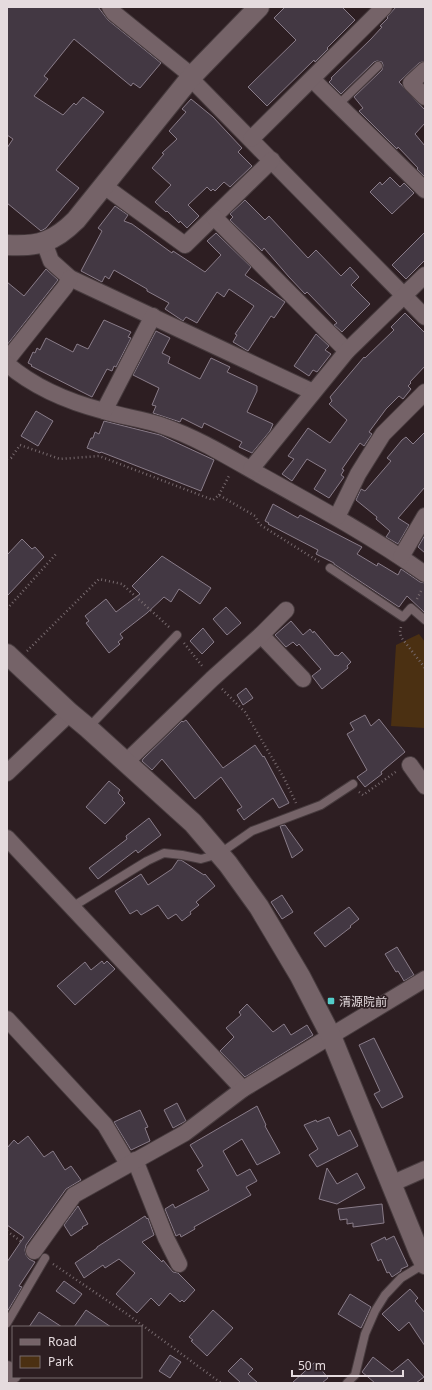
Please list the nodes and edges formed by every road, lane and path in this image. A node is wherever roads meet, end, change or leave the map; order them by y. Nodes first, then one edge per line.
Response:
1 (110, 7) edge
2 (259, 7) edge
3 (384, 7) edge
4 (378, 66) dead end
5 (425, 70) edge
6 (192, 76) junction
7 (312, 79) junction
8 (425, 97) edge
9 (338, 104) junction
10 (251, 139) junction
11 (272, 160) junction
12 (104, 186) junction
13 (425, 190) edge
14 (214, 217) junction
15 (44, 242) junction
16 (7, 245) edge
17 (425, 274) edge
18 (70, 278) junction
19 (404, 296) junction
20 (153, 316) junction
21 (425, 317) edge
22 (347, 351) junction
23 (7, 360) edge
24 (7, 364) edge
25 (313, 392) junction
26 (425, 392) edge
27 (104, 411) junction
28 (7, 459) edge
29 (237, 462) junction
30 (251, 469) junction
31 (218, 495) junction
32 (425, 516) edge
33 (337, 517) junction
34 (56, 554) dead end
35 (401, 557) junction
36 (330, 568) joint
37 (425, 574) edge
38 (425, 583) edge
39 (412, 608) junction
40 (7, 610) edge
41 (286, 610) dead end
42 (403, 616) junction
43 (425, 620) edge
44 (177, 635) junction
45 (261, 635) junction
46 (12, 658) edge
47 (425, 668) edge
48 (301, 670) dead end
49 (212, 679) junction
50 (70, 713) junction
51 (88, 728) junction
52 (126, 762) junction
53 (410, 765) joint
54 (7, 773) edge
55 (353, 784) joint
56 (425, 786) edge
57 (300, 813) junction
58 (7, 838) edge
59 (219, 854) junction
60 (72, 907) junction
61 (425, 979) edge
62 (7, 1019) edge
63 (331, 1036) junction
64 (242, 1089) junction
65 (132, 1162) junction
66 (425, 1169) edge
67 (391, 1184) junction
68 (7, 1231) edge
69 (40, 1255) junction
70 (425, 1263) edge
71 (179, 1264) dead end
72 (7, 1323) edge
73 (221, 1383) edge
74 (348, 1383) edge

1 - 6 street
2 - 6 street
3 - 7 street
4 - 9 lane
5 - 8 street
6 - 10 street
6 - 12 street
7 - 9 street
7 - 10 street
9 - 13 street
10 - 11 street
11 - 14 street
11 - 19 street
12 - 14 street
12 - 15 street
14 - 22 street
15 - 16 street
15 - 18 street
17 - 19 street
18 - 20 street
18 - 23 street
19 - 21 street
19 - 22 street
20 - 25 street
20 - 27 street
22 - 25 street
24 - 27 street
25 - 30 street
26 - 33 street
27 - 29 street
28 - 31 path
29 - 30 street
29 - 31 path
30 - 33 street
31 - 36 path
32 - 35 street
33 - 35 street
34 - 40 path
35 - 37 street
36 - 42 lane
38 - 39 path
39 - 42 lane
39 - 43 lane
41 - 45 street
42 - 47 path
44 - 46 path
44 - 49 path
44 - 51 lane
45 - 48 street
45 - 49 street
46 - 50 street
49 - 52 street
49 - 57 path
50 - 51 street
50 - 54 street
51 - 52 street
52 - 59 street
53 - 55 path
53 - 56 street
55 - 57 lane
57 - 59 lane
58 - 60 street
59 - 60 lane
59 - 63 street
60 - 64 street
61 - 63 street
62 - 65 street
63 - 64 street
63 - 67 street
64 - 65 street
65 - 69 street
65 - 71 street
66 - 67 street
67 - 70 street
68 - 69 path
69 - 72 lane
69 - 73 path
70 - 74 lane

